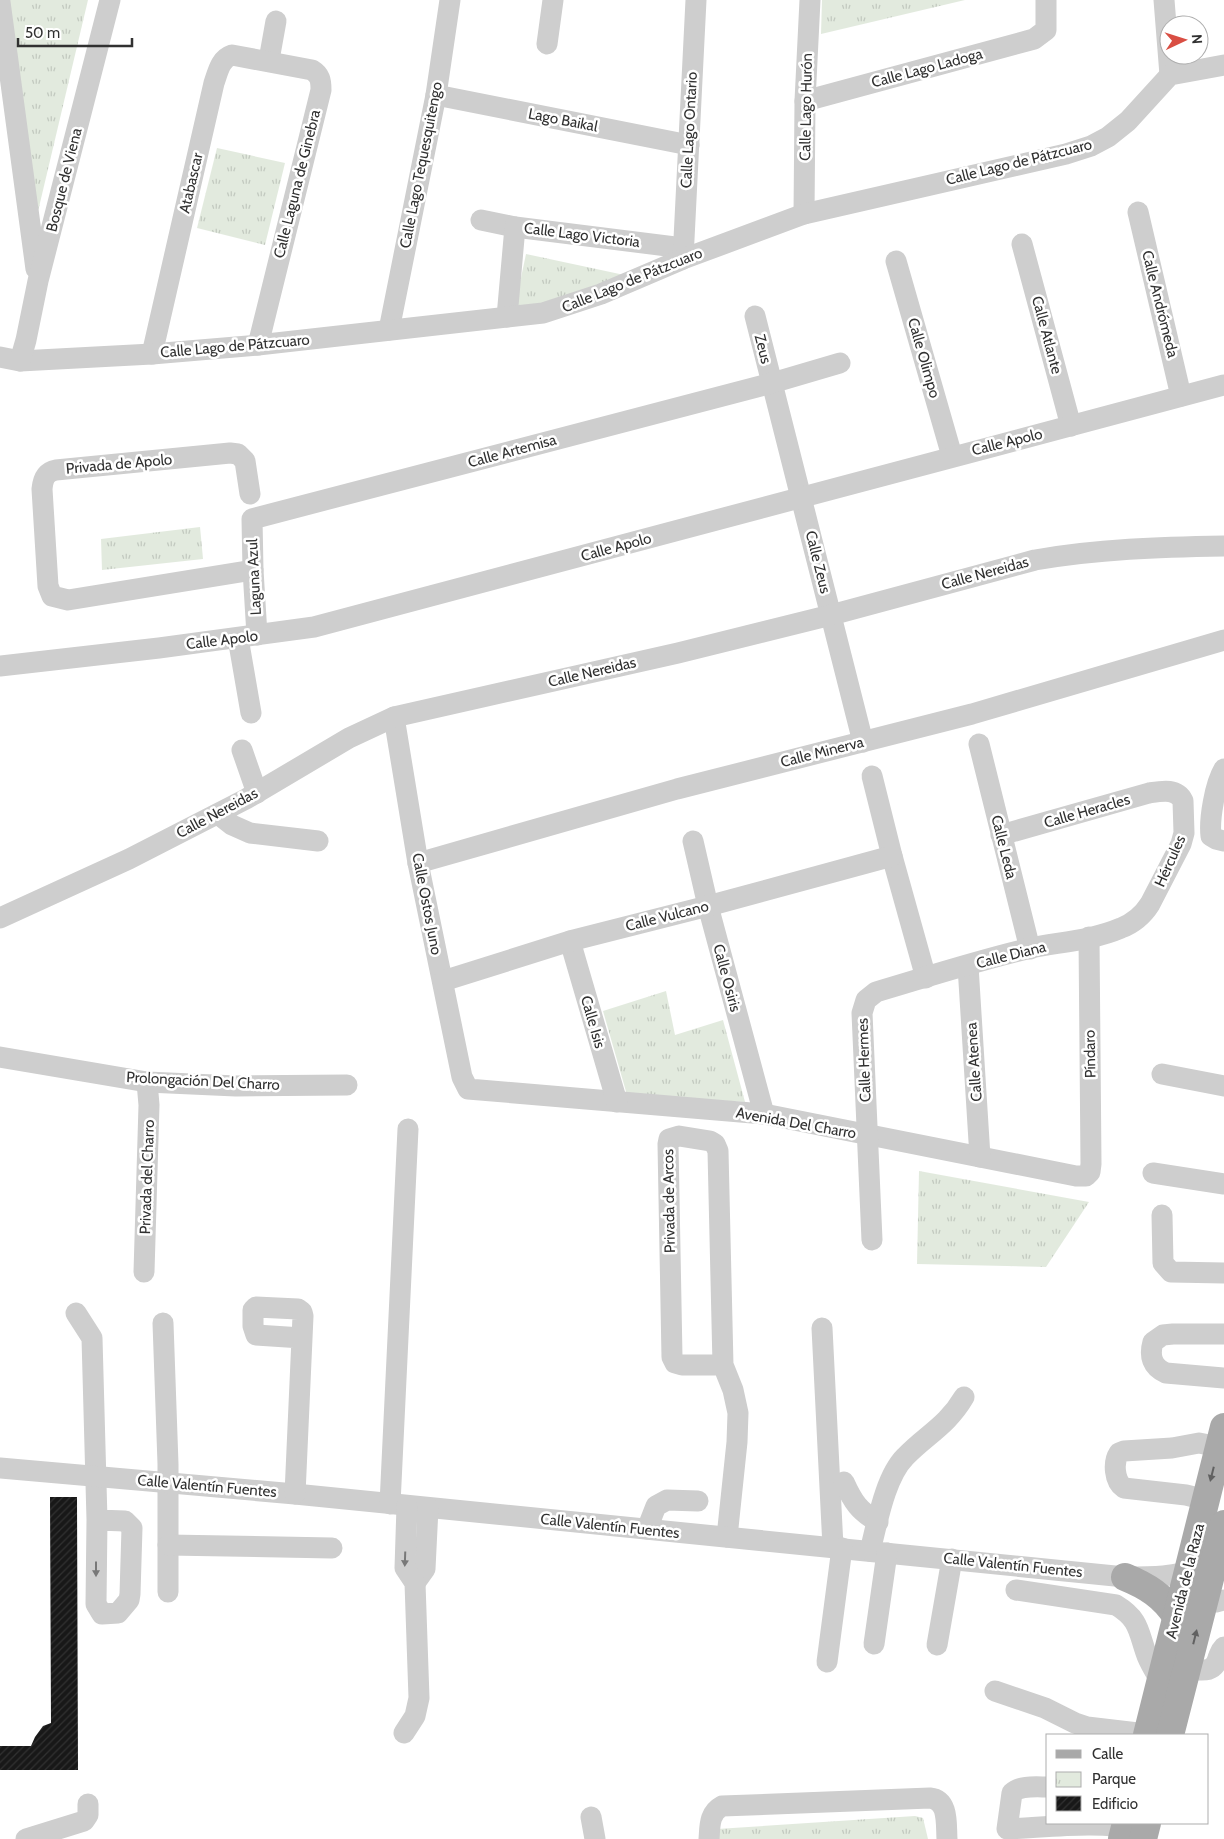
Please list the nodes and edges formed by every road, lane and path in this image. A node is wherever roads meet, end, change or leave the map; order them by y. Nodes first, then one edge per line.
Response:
1 (110, 0) edge
2 (450, 0) edge
3 (553, 0) edge
4 (696, 0) edge
5 (810, 0) edge
6 (1046, 0) edge
7 (1164, 0) edge
8 (0, 2) edge
9 (276, 21) dead end
10 (547, 44) dead end
11 (269, 60) junction
12 (1224, 64) edge
13 (1170, 75) junction
14 (436, 95) junction
15 (806, 101) junction
16 (689, 145) junction
17 (1138, 212) dead end
18 (804, 214) junction
19 (481, 220) dead end
20 (515, 227) junction
21 (1022, 244) dead end
22 (683, 254) junction
23 (896, 260) dead end
24 (38, 281) junction
25 (755, 316) dead end
26 (507, 317) junction
27 (389, 330) junction
28 (258, 345) junction
29 (152, 354) junction
30 (10, 359) edge
31 (840, 363) dead end
32 (772, 383) junction
33 (1224, 385) edge
34 (1181, 396) junction
35 (1071, 426) junction
36 (952, 456) junction
37 (250, 494) dead end
38 (801, 496) junction
39 (252, 519) joint
40 (1224, 546) edge
41 (253, 570) junction
42 (831, 615) junction
43 (248, 637) junction
44 (1224, 640) edge
45 (0, 666) edge
46 (251, 713) dead end
47 (394, 717) junction
48 (863, 742) junction
49 (979, 744) dead end
50 (242, 750) dead end
51 (1224, 769) edge
52 (872, 776) dead end
53 (1173, 792) joint
54 (257, 793) junction
55 (218, 814) junction
56 (1001, 835) junction
57 (318, 841) dead end
58 (693, 841) dead end
59 (1224, 841) edge
60 (892, 856) junction
61 (418, 863) junction
62 (1150, 904) joint
63 (708, 906) junction
64 (0, 918) edge
65 (1088, 937) junction
66 (570, 941) junction
67 (1030, 949) junction
68 (968, 966) junction
69 (926, 978) junction
70 (443, 981) junction
71 (866, 1000) joint
72 (0, 1057) edge
73 (1162, 1074) dead end
74 (148, 1082) junction
75 (347, 1085) dead end
76 (1224, 1086) edge
77 (468, 1089) joint
78 (617, 1102) junction
79 (764, 1114) junction
80 (408, 1129) dead end
81 (867, 1135) junction
82 (980, 1157) junction
83 (1090, 1172) joint
84 (1153, 1173) dead end
85 (1224, 1184) edge
86 (1162, 1215) dead end
87 (872, 1240) dead end
88 (144, 1272) dead end
89 (1224, 1273) edge
90 (76, 1313) dead end
91 (163, 1323) dead end
92 (822, 1328) dead end
93 (1224, 1334) edge
94 (302, 1338) dead end
95 (723, 1365) junction
96 (1224, 1378) edge
97 (964, 1398) dead end
98 (1221, 1437) edge
99 (0, 1468) edge
100 (95, 1476) junction
101 (844, 1482) dead end
102 (167, 1483) junction
103 (295, 1494) junction
104 (698, 1500) dead end
105 (1206, 1500) junction
106 (408, 1506) junction
107 (96, 1520) dead end
108 (878, 1522) junction
109 (1224, 1524) edge
110 (646, 1529) junction
111 (727, 1537) junction
112 (168, 1545) junction
113 (332, 1548) dead end
114 (837, 1548) junction
115 (879, 1552) junction
116 (1220, 1556) edge
117 (952, 1559) junction
118 (1187, 1573) junction
119 (1125, 1577) junction
120 (1016, 1590) dead end
121 (168, 1592) dead end
122 (1215, 1599) edge
123 (1176, 1616) junction
124 (874, 1644) dead end
125 (937, 1645) dead end
126 (1224, 1647) edge
127 (828, 1662) dead end
128 (1187, 1669) junction
129 (1160, 1681) junction
130 (995, 1691) dead end
131 (404, 1733) dead end
132 (1146, 1734) edge
133 (1155, 1734) edge
134 (1155, 1734) edge
135 (1046, 1787) edge
136 (88, 1804) dead end
137 (591, 1817) dead end
138 (1086, 1824) edge
139 (1135, 1830) edge
140 (1007, 1834) edge
141 (26, 1839) edge
142 (594, 1839) edge
143 (709, 1839) edge
144 (947, 1839) edge

1 - 24 street, Bosque de Viena
2 - 14 street, Calle Lago Tequesquitengo
3 - 10 street
4 - 16 street, Calle Lago Ontario
5 - 15 street, Calle Lago Hurón
6 - 15 street, Calle Lago Ladoga
7 - 13 street
8 - 24 street
9 - 11 street
11 - 28 street, Calle Laguna de Ginebra
11 - 29 street, Atabascar
12 - 13 street
13 - 18 street, Calle Lago de Pátzcuaro
14 - 16 street, Lago Baikal
14 - 27 street, Calle Lago Tequesquitengo
15 - 18 street, Calle Lago Hurón
16 - 22 street, Calle Lago Ontario
17 - 34 street, Calle Andrómeda
18 - 22 street, Calle Lago de Pátzcuaro
19 - 20 street, Calle Lago Victoria
20 - 22 street, Calle Lago Victoria
20 - 26 street
21 - 35 street, Calle Atlante
22 - 26 street, Calle Lago de Pátzcuaro
23 - 36 street, Calle Olimpo
24 - 30 street, Bosque de Viena
25 - 32 street, Zeus
26 - 27 street, Calle Lago de Pátzcuaro
27 - 28 street, Calle Lago de Pátzcuaro
28 - 29 street, Calle Lago de Pátzcuaro
29 - 30 street, Calle Lago de Pátzcuaro
31 - 32 street, Calle Artemisa
32 - 38 street, Calle Zeus
32 - 39 street, Calle Artemisa
33 - 34 street, Calle Apolo
34 - 35 street, Calle Apolo
35 - 36 street, Calle Apolo
36 - 38 street, Calle Apolo
37 - 41 street, Privada de Apolo
38 - 42 street, Calle Zeus
38 - 43 street, Calle Apolo
39 - 41 street, Laguna Azul
40 - 42 street, Calle Nereidas
41 - 43 street, Laguna Azul
42 - 47 street, Calle Nereidas
42 - 48 street, Calle Zeus
43 - 45 street, Calle Apolo
43 - 46 street, Laguna Azul
44 - 48 street, Calle Minerva
47 - 54 street, Calle Nereidas
47 - 61 street, Calle Ostos Juno
48 - 61 street, Calle Minerva
49 - 56 street, Calle Leda
50 - 54 street
51 - 59 street
52 - 60 street
53 - 56 street, Calle Heracles
53 - 62 street, Hércules
54 - 55 street, Calle Nereidas
55 - 57 street
55 - 64 street, Calle Nereidas
56 - 67 street, Calle Leda
58 - 63 street, Calle Osiris
60 - 63 street, Calle Vulcano
60 - 69 street
61 - 70 street, Calle Ostos Juno
62 - 65 street, Calle Diana
63 - 66 street, Calle Vulcano
63 - 79 street, Calle Osiris
65 - 67 street, Calle Diana
65 - 83 street, Píndaro
66 - 70 street, Calle Vulcano
66 - 78 street, Calle Isis
67 - 68 street, Calle Diana
68 - 69 street, Calle Diana
68 - 82 street, Calle Atenea
69 - 71 street, Calle Diana
70 - 77 street, Calle Ostos Juno
71 - 81 street, Calle Hermes
72 - 74 street, Prolongación Del Charro
73 - 76 street
74 - 75 street, Prolongación Del Charro
74 - 88 street, Privada del Charro
77 - 78 street, Avenida Del Charro
78 - 79 street, Avenida Del Charro
79 - 81 street, Avenida Del Charro
80 - 106 street
81 - 82 street, Avenida Del Charro
81 - 87 street, Calle Hermes
82 - 83 street, Avenida Del Charro
84 - 85 street
86 - 89 street
90 - 100 street
91 - 102 street
92 - 114 street
93 - 96 street
94 - 103 street
95 - 95 street, Privada de Arcos
95 - 111 street, Privada de Arcos
97 - 108 street
98 -> 105 main road, Avenida de la Raza
98 - 105 street
99 - 100 street, Calle Valentín Fuentes
100 - 102 street, Calle Valentín Fuentes
100 - 107 street
101 - 108 street
102 - 103 street, Calle Valentín Fuentes
102 - 112 street
103 - 106 street, Calle Valentín Fuentes
104 - 110 street
105 - 118 main road, Avenida de la Raza
106 - 110 street, Calle Valentín Fuentes
106 - 131 street
108 - 115 street
109 - 116 main road, Avenida de la Raza
110 - 111 street, Calle Valentín Fuentes
111 - 114 street, Calle Valentín Fuentes
112 - 113 street
112 - 121 street
114 - 115 street, Calle Valentín Fuentes
114 - 127 street
115 - 117 street, Calle Valentín Fuentes
115 - 124 street
116 - 118 street, Calle Valentín Fuentes
116 - 122 main road, Avenida de la Raza
117 - 119 street, Calle Valentín Fuentes
117 - 125 street
118 - 119 street, Calle Valentín Fuentes
118 - 123 main road, Avenida de la Raza
119 - 123 main road
120 - 129 street
128 -> 122 main road, Avenida de la Raza
123 - 129 main road, Avenida de la Raza
126 - 128 street
128 - 134 main road, Avenida de la Raza
129 - 133 main road, Avenida de la Raza
130 - 132 street
135 - 140 street
136 - 141 street
137 - 142 street
138 - 139 street
138 - 140 street
143 - 144 street

